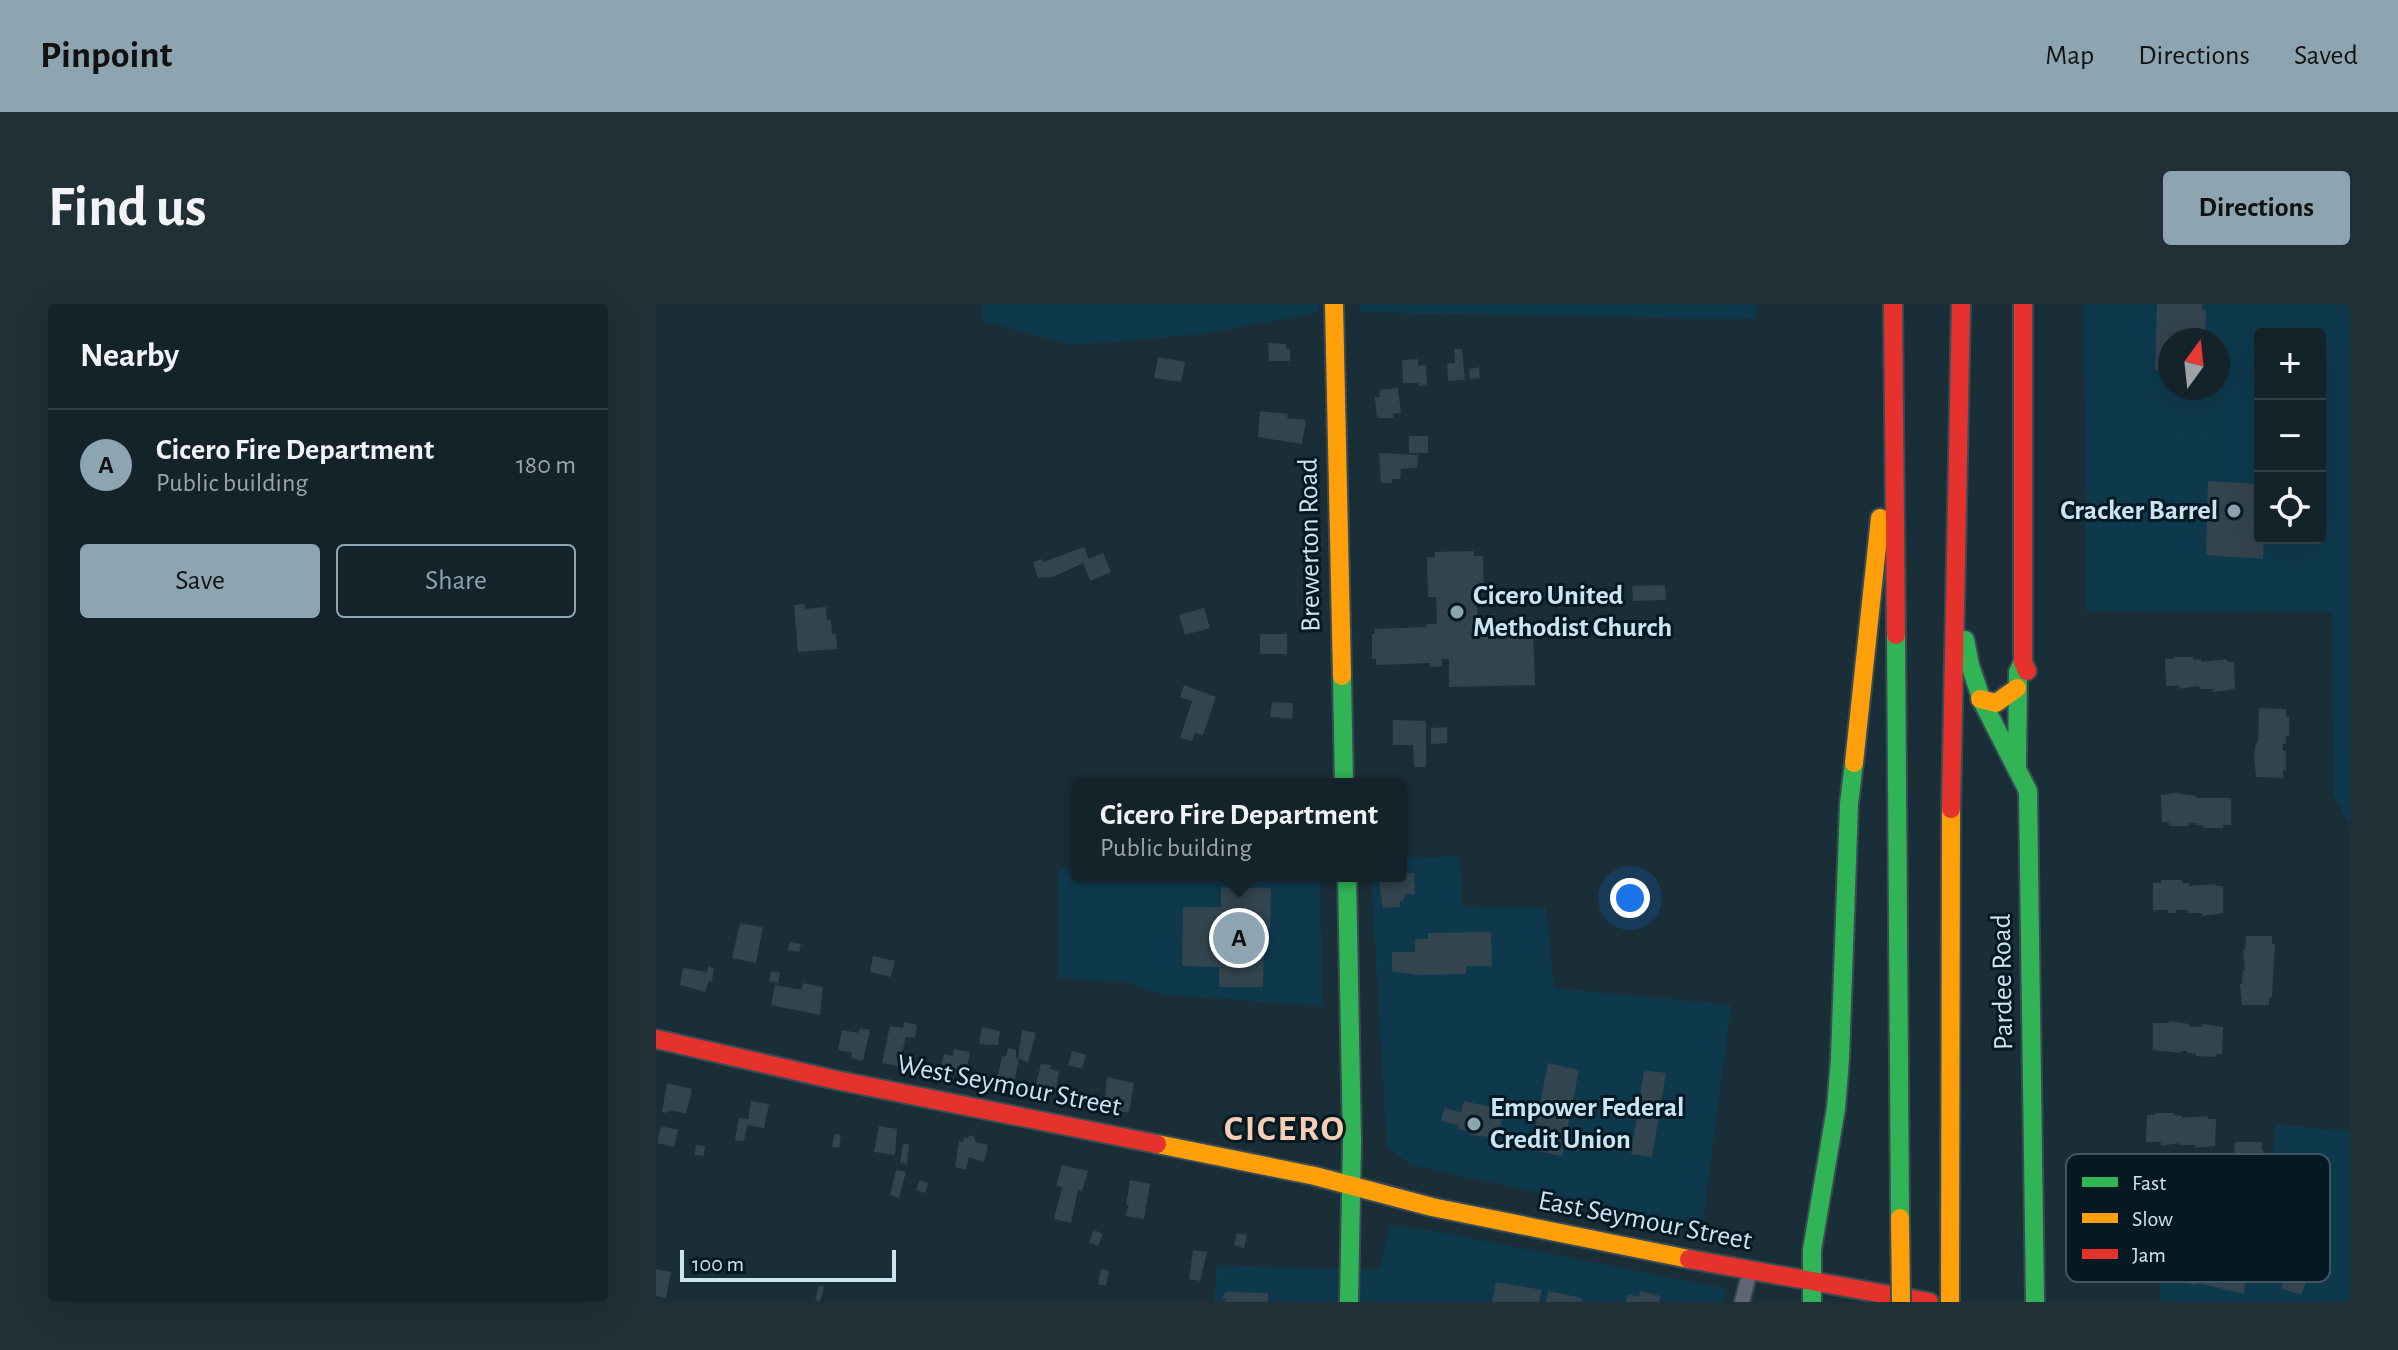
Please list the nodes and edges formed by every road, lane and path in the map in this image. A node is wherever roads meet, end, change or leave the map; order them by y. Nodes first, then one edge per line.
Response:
1 (1334, 304) edge
2 (1893, 304) edge
3 (1961, 304) edge
4 (2023, 304) edge
5 (1893, 428) junction
6 (1956, 556) junction
7 (2023, 662) junction
8 (2017, 688) junction
9 (1980, 699) junction
10 (2017, 766) junction
11 (1344, 778) edge
12 (2028, 791) junction
13 (1347, 882) edge
14 (656, 1039) edge
15 (1351, 1185) junction
16 (1750, 1271) junction
17 (1811, 1282) junction
18 (1349, 1302) edge
19 (1742, 1302) edge
20 (1812, 1302) edge
21 (1901, 1302) edge
22 (1929, 1302) edge
23 (1950, 1302) edge
24 (2022, 1302) edge
25 (2035, 1302) edge

1 - 11 main road, Brewerton Road
2 - 5 main road
3 - 6 main road
4 - 7 main road, Pardee Road
5 - 17 main road
5 - 21 main road, bridge
6 - 9 main road
6 - 23 main road
7 - 8 main road, Pardee Road
7 - 12 main road, Pardee Road
8 - 9 main road
8 - 10 main road, Pardee Road
9 - 10 main road
10 - 12 main road
10 - 24 main road, Pardee Road
12 - 25 main road, Pardee Road
13 - 15 main road
14 - 15 main road, West Seymour Street
15 - 16 main road, East Seymour Street
15 - 18 main road
16 - 17 main road, East Seymour Street
16 - 19 street
17 - 20 main road
17 - 22 main road, East Seymour Street

